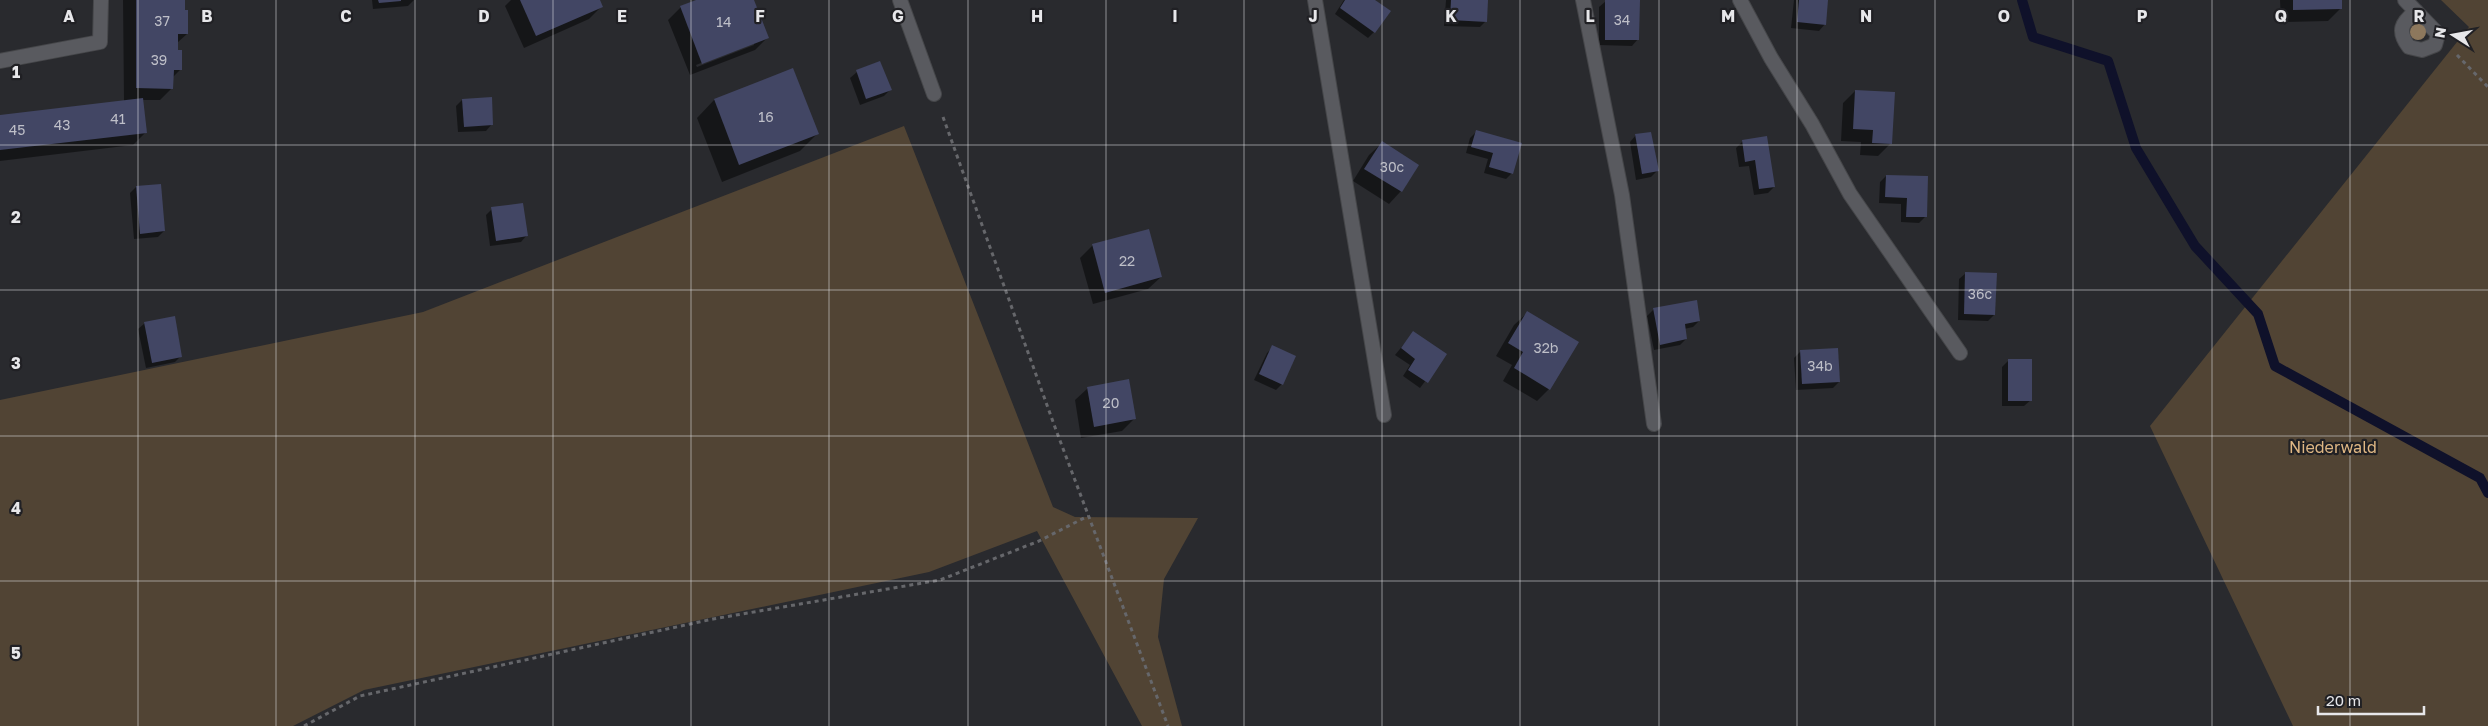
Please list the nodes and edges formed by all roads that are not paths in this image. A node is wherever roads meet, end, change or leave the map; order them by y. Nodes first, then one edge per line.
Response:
1 (100, 0) edge
2 (900, 0) edge
3 (1314, 0) edge
4 (1583, 0) edge
5 (1740, 0) edge
6 (2405, 0) edge
7 (2416, 11) junction
8 (0, 61) edge
9 (934, 94) road end
10 (1960, 353) dead end
11 (1384, 415) dead end
12 (1654, 424) dead end

1 - 8 street
2 - 9 street
3 - 11 street
4 - 12 street
5 - 10 street
6 - 7 street
7 - 7 street

